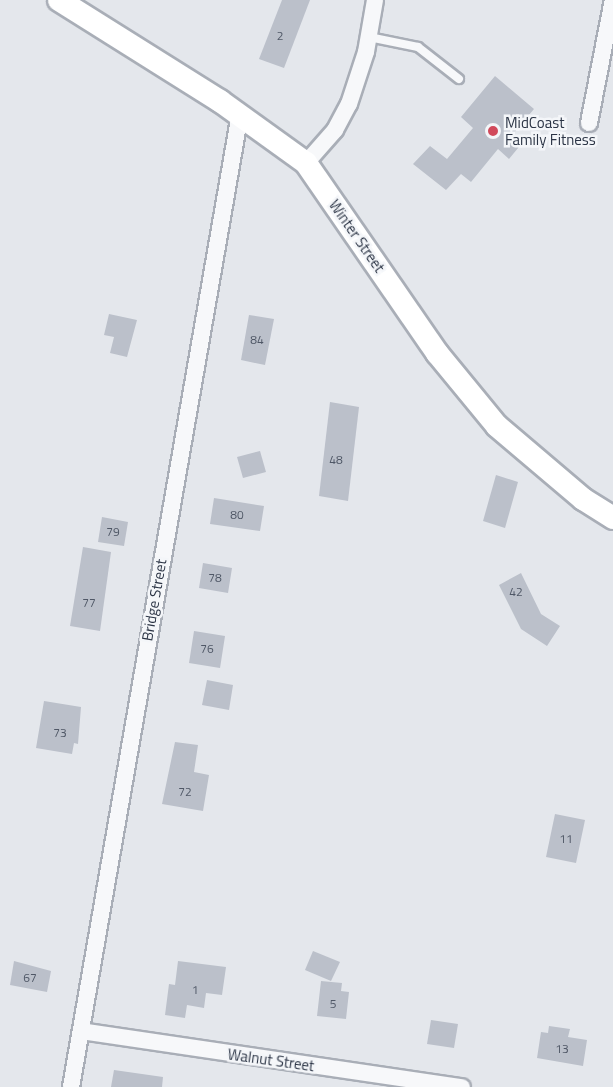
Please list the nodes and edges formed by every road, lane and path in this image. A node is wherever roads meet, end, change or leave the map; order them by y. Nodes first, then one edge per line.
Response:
1 (59, 0) edge
2 (375, 0) edge
3 (613, 0) edge
4 (369, 38) junction
5 (459, 79) dead end
6 (240, 114) junction
7 (589, 123) dead end
8 (306, 163) junction
9 (613, 518) edge
10 (81, 1031) junction
11 (71, 1087) edge
12 (462, 1087) edge

1 - 6 street, Winter Street
2 - 4 street
3 - 7 street
4 - 5 lane
4 - 8 street
6 - 8 street, Winter Street
6 - 10 street, Bridge Street
8 - 9 street, Winter Street
10 - 11 street, Bridge Street
10 - 12 street, Walnut Street

